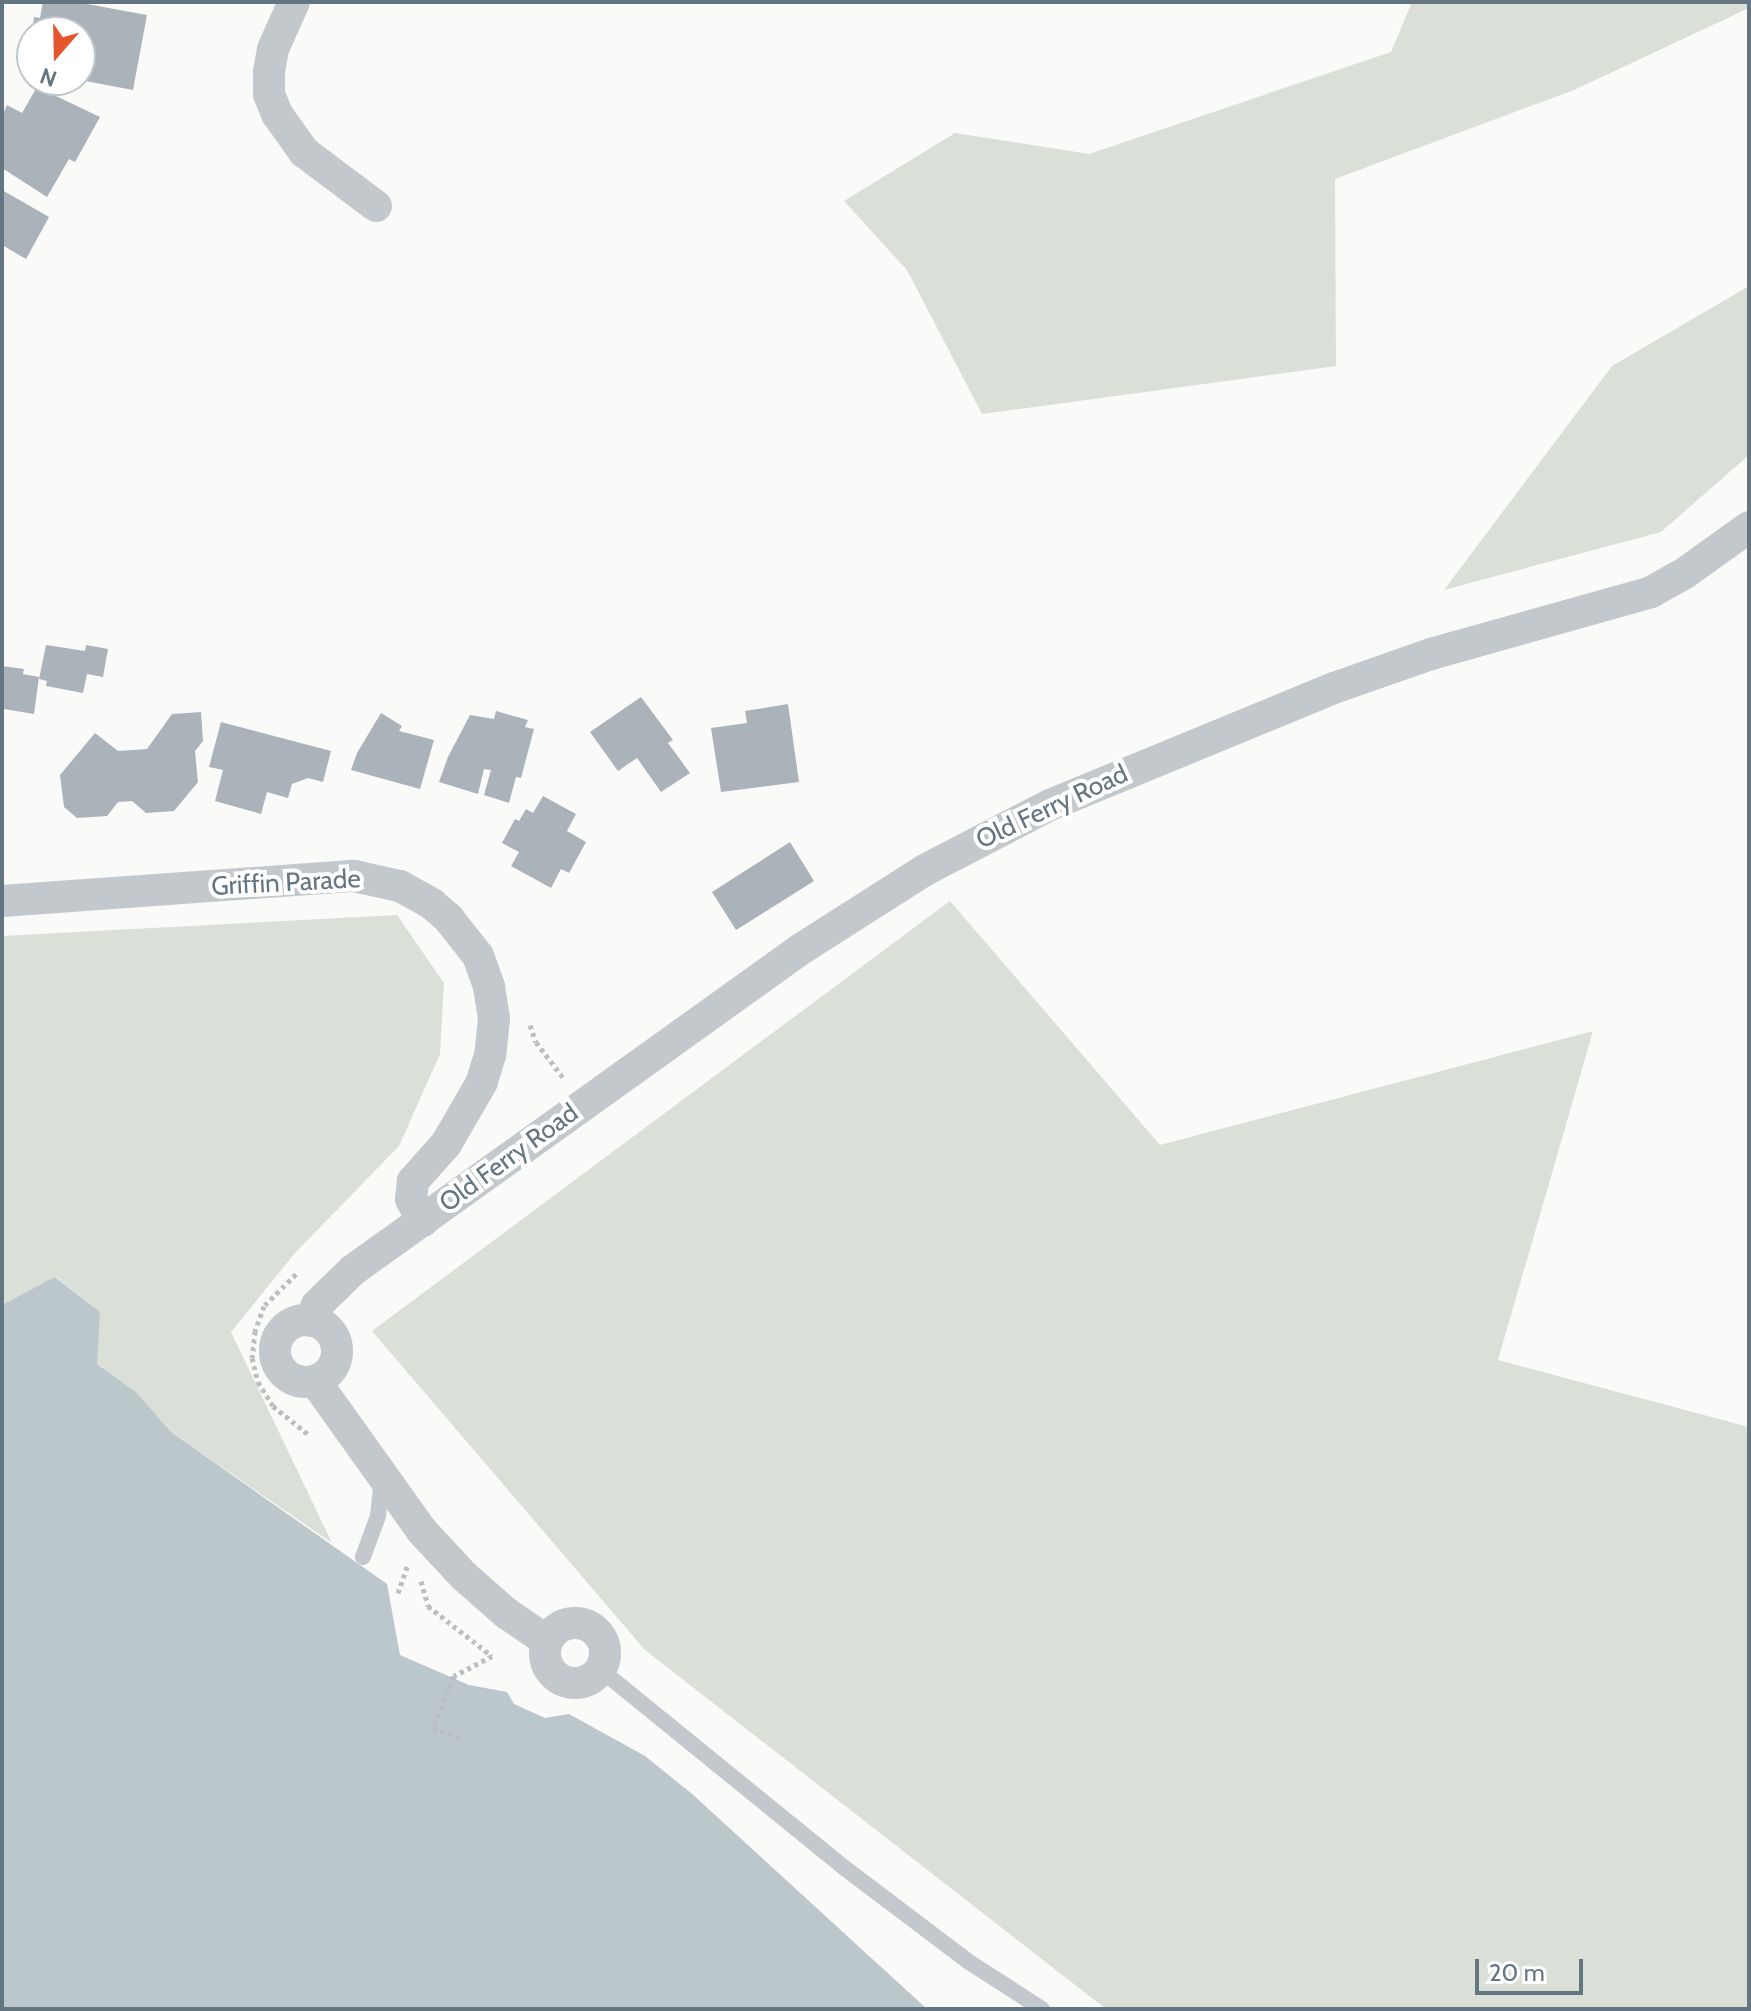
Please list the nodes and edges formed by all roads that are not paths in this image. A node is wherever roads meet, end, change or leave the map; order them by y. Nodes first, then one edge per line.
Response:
1 (294, 2) edge
2 (376, 206) dead end
3 (1749, 527) edge
4 (2, 901) edge
5 (422, 1221) junction
6 (310, 1321) junction
7 (315, 1381) junction
8 (382, 1475) junction
9 (363, 1557) dead end
10 (547, 1641) junction
11 (601, 1670) junction
12 (1042, 2009) edge

1 - 2 street
3 - 5 street, Old Ferry Road
4 - 5 street, Griffin Parade
5 - 6 street
6 - 7 street
6 - 7 street
7 - 8 street
8 - 9 lane
8 - 10 street
10 - 11 street
10 - 11 street
11 - 12 lane

